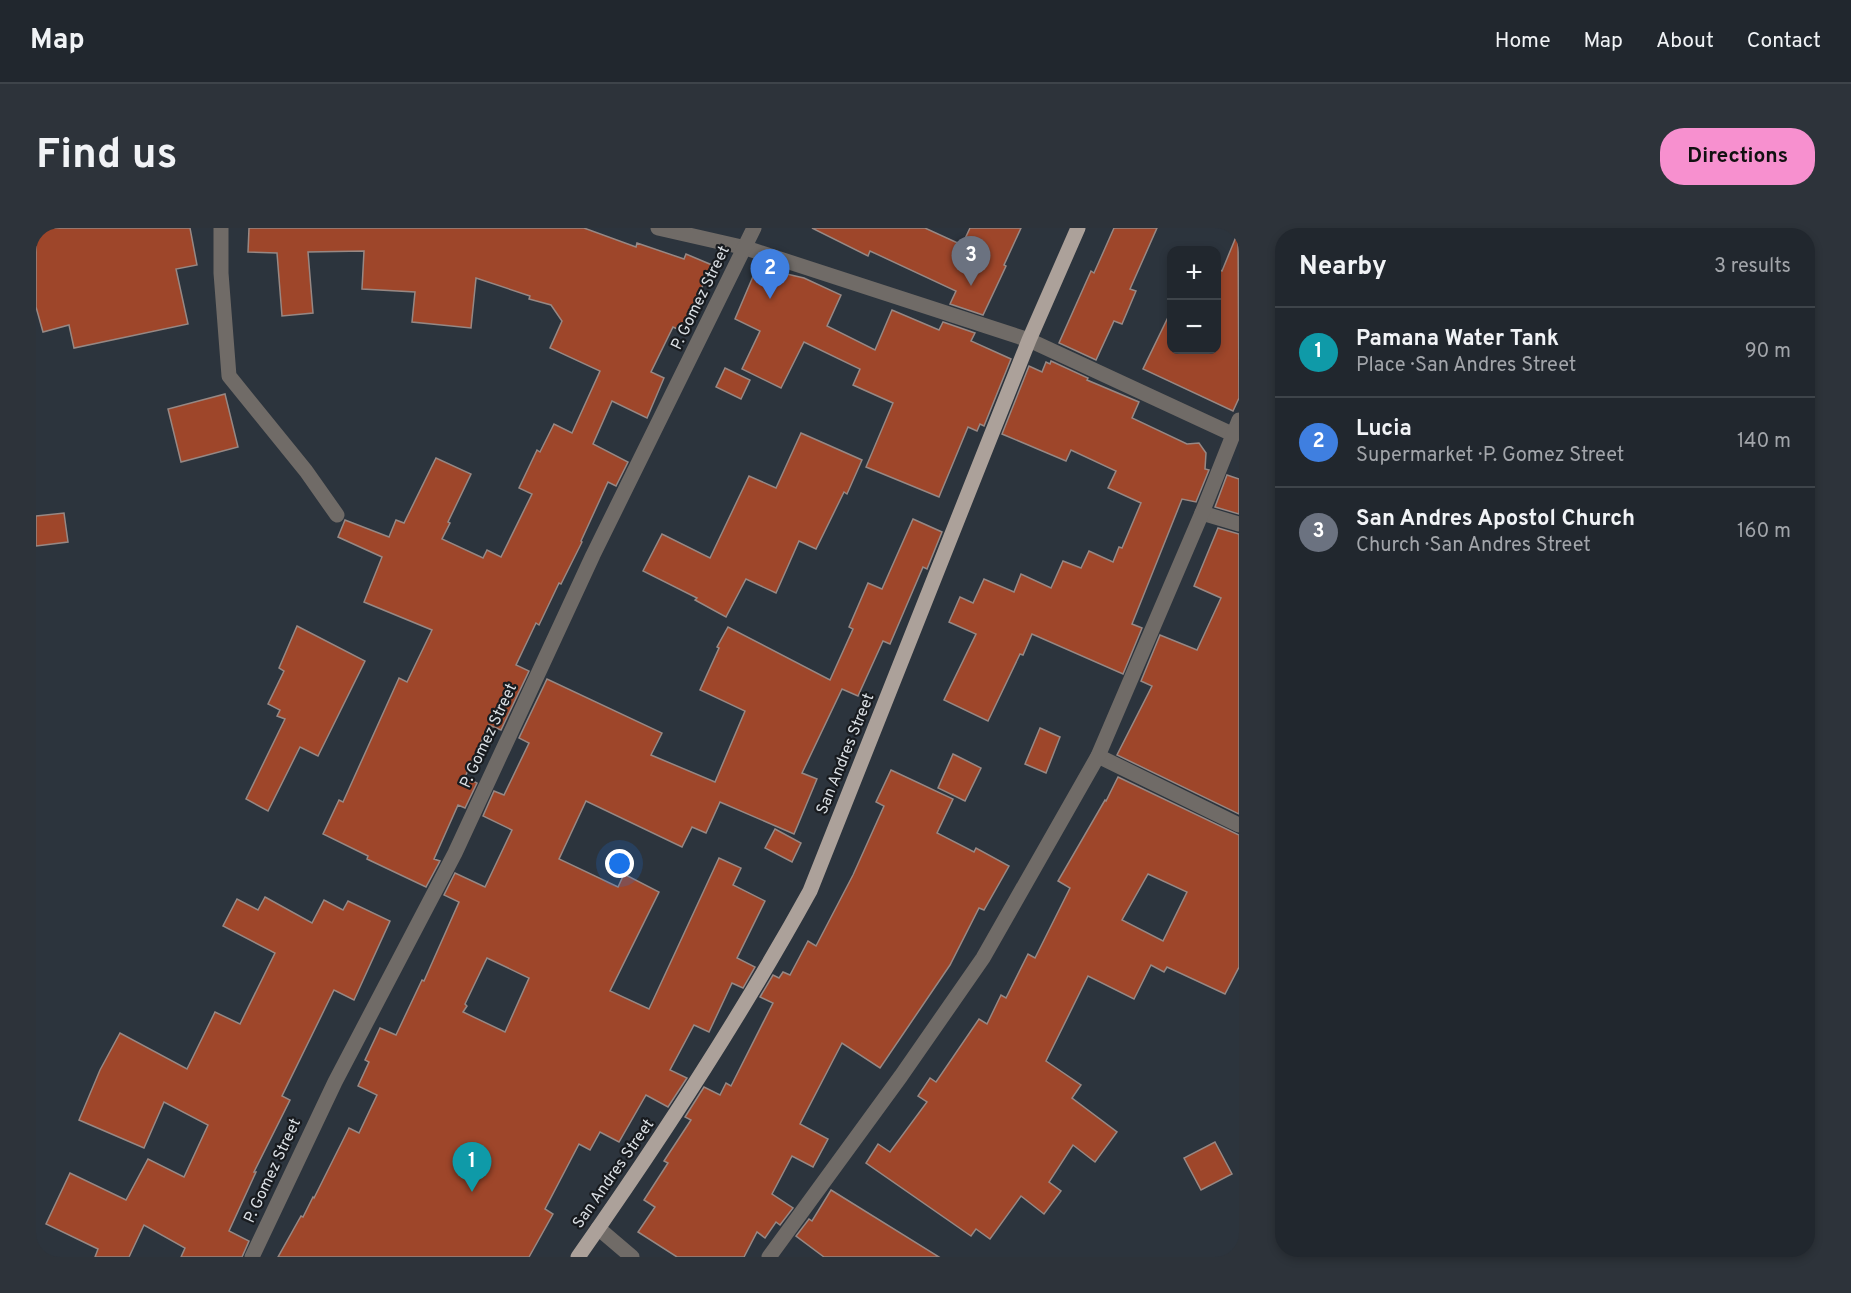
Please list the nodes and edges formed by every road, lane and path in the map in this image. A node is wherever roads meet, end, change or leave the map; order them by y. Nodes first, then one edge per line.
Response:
1 (221, 228) edge
2 (658, 228) edge
3 (754, 228) edge
4 (1078, 228) edge
5 (746, 248) junction
6 (1029, 340) junction
7 (1239, 420) edge
8 (1232, 434) junction
9 (1202, 513) junction
10 (337, 515) dead end
11 (1239, 524) edge
12 (1098, 756) junction
13 (1239, 825) edge
14 (598, 1228) junction
15 (774, 1256) edge
16 (252, 1257) edge
17 (578, 1257) edge
18 (632, 1257) edge

1 - 10 street
2 - 5 street
3 - 5 street, P. Gomez Street
4 - 6 main road, San Andres Street
5 - 6 street
5 - 16 street, P. Gomez Street
6 - 8 street
6 - 14 main road, San Andres Street
7 - 8 street
8 - 9 street
9 - 11 street
9 - 12 street
12 - 13 street
12 - 15 street
14 - 17 main road, San Andres Street
14 - 18 street

